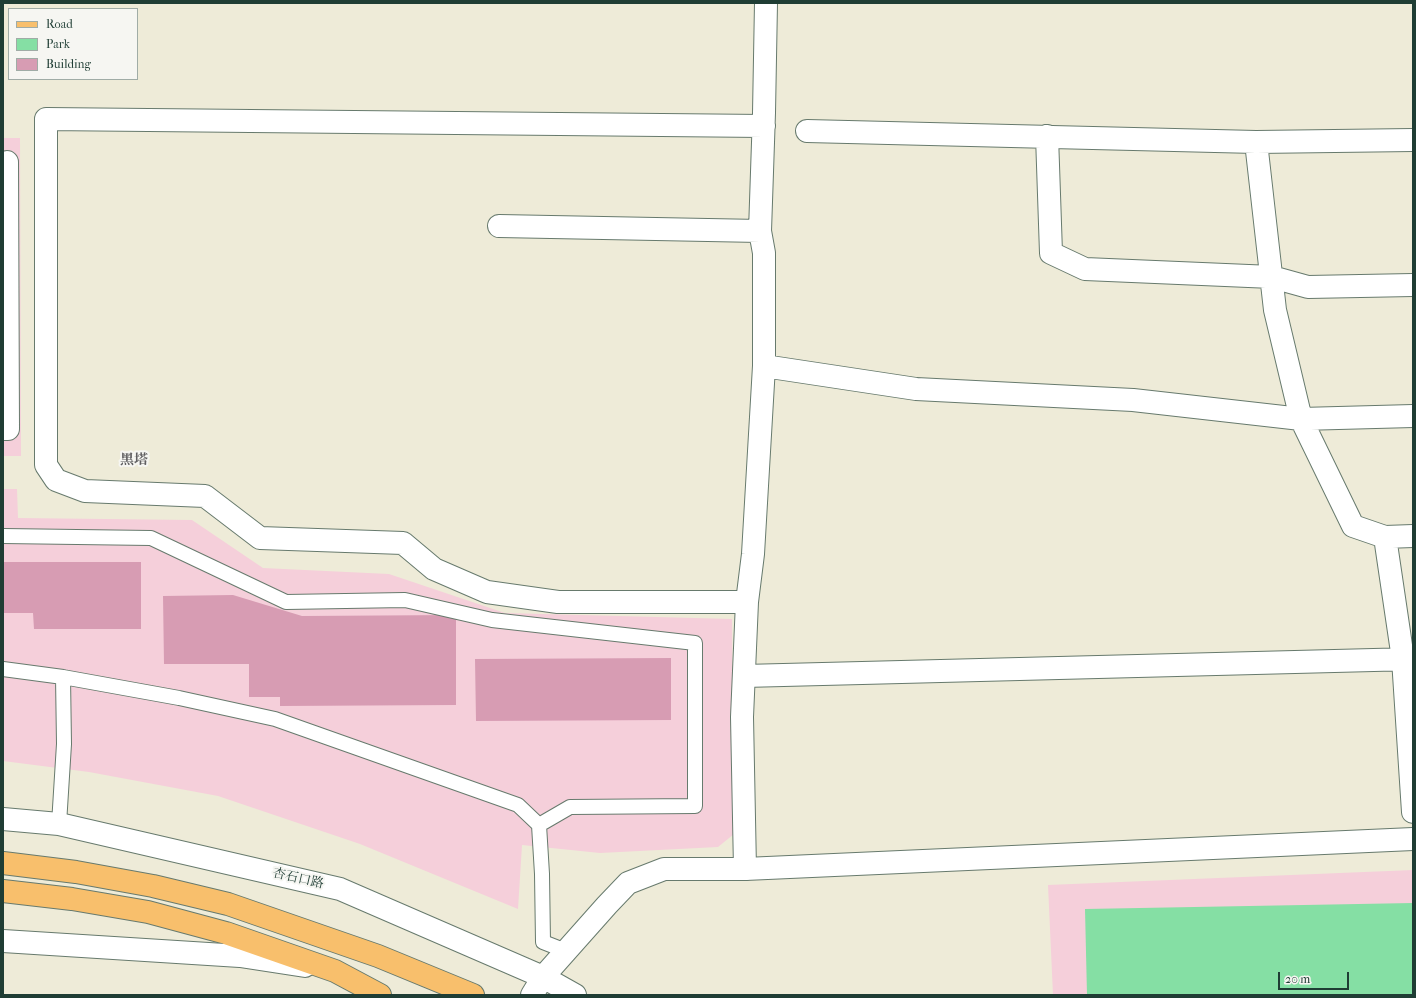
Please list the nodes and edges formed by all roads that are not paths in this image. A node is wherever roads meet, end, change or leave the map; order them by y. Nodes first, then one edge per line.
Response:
1 (766, 3) edge
2 (764, 126) junction
3 (807, 130) dead end
4 (1047, 136) junction
5 (1413, 140) edge
6 (1256, 142) junction
7 (7, 162) dead end
8 (498, 226) dead end
9 (760, 231) junction
10 (1272, 277) junction
11 (1413, 286) edge
12 (764, 366) junction
13 (1413, 416) edge
14 (1301, 419) junction
15 (3, 429) edge
16 (3, 536) edge
17 (1413, 536) edge
18 (1386, 537) junction
19 (747, 602) junction
20 (1408, 659) edge
21 (3, 669) edge
22 (63, 676) junction
23 (744, 676) junction
24 (1413, 812) edge
25 (3, 819) edge
26 (59, 824) junction
27 (539, 825) junction
28 (1413, 839) edge
29 (3, 863) edge
30 (745, 868) junction
31 (3, 891) edge
32 (3, 941) edge
33 (566, 951) junction
34 (335, 971) junction
35 (538, 986) edge
36 (365, 995) edge
37 (380, 995) edge
38 (473, 995) edge
39 (576, 995) edge

1 - 2 street
2 - 9 street
2 - 19 street
3 - 4 street
4 - 6 street
4 - 10 street
5 - 6 street
6 - 10 street
7 - 15 street
8 - 9 street
9 - 12 street
10 - 11 street
10 - 14 street
12 - 14 street
12 - 19 street
13 - 14 street
14 - 18 street
16 - 27 lane
17 - 18 street
18 - 20 street
19 - 23 street
20 - 23 street
20 - 24 street
21 - 22 lane
22 - 26 lane
22 - 27 lane
23 - 30 street
25 - 26 street, 杏石口路
26 - 35 street, 杏石口路
27 - 33 lane
28 - 30 street
29 - 38 main road
30 - 33 street
31 - 34 main road
32 - 34 street
33 - 35 street
34 - 36 street
34 - 37 main road
35 - 39 street, 杏石口路

